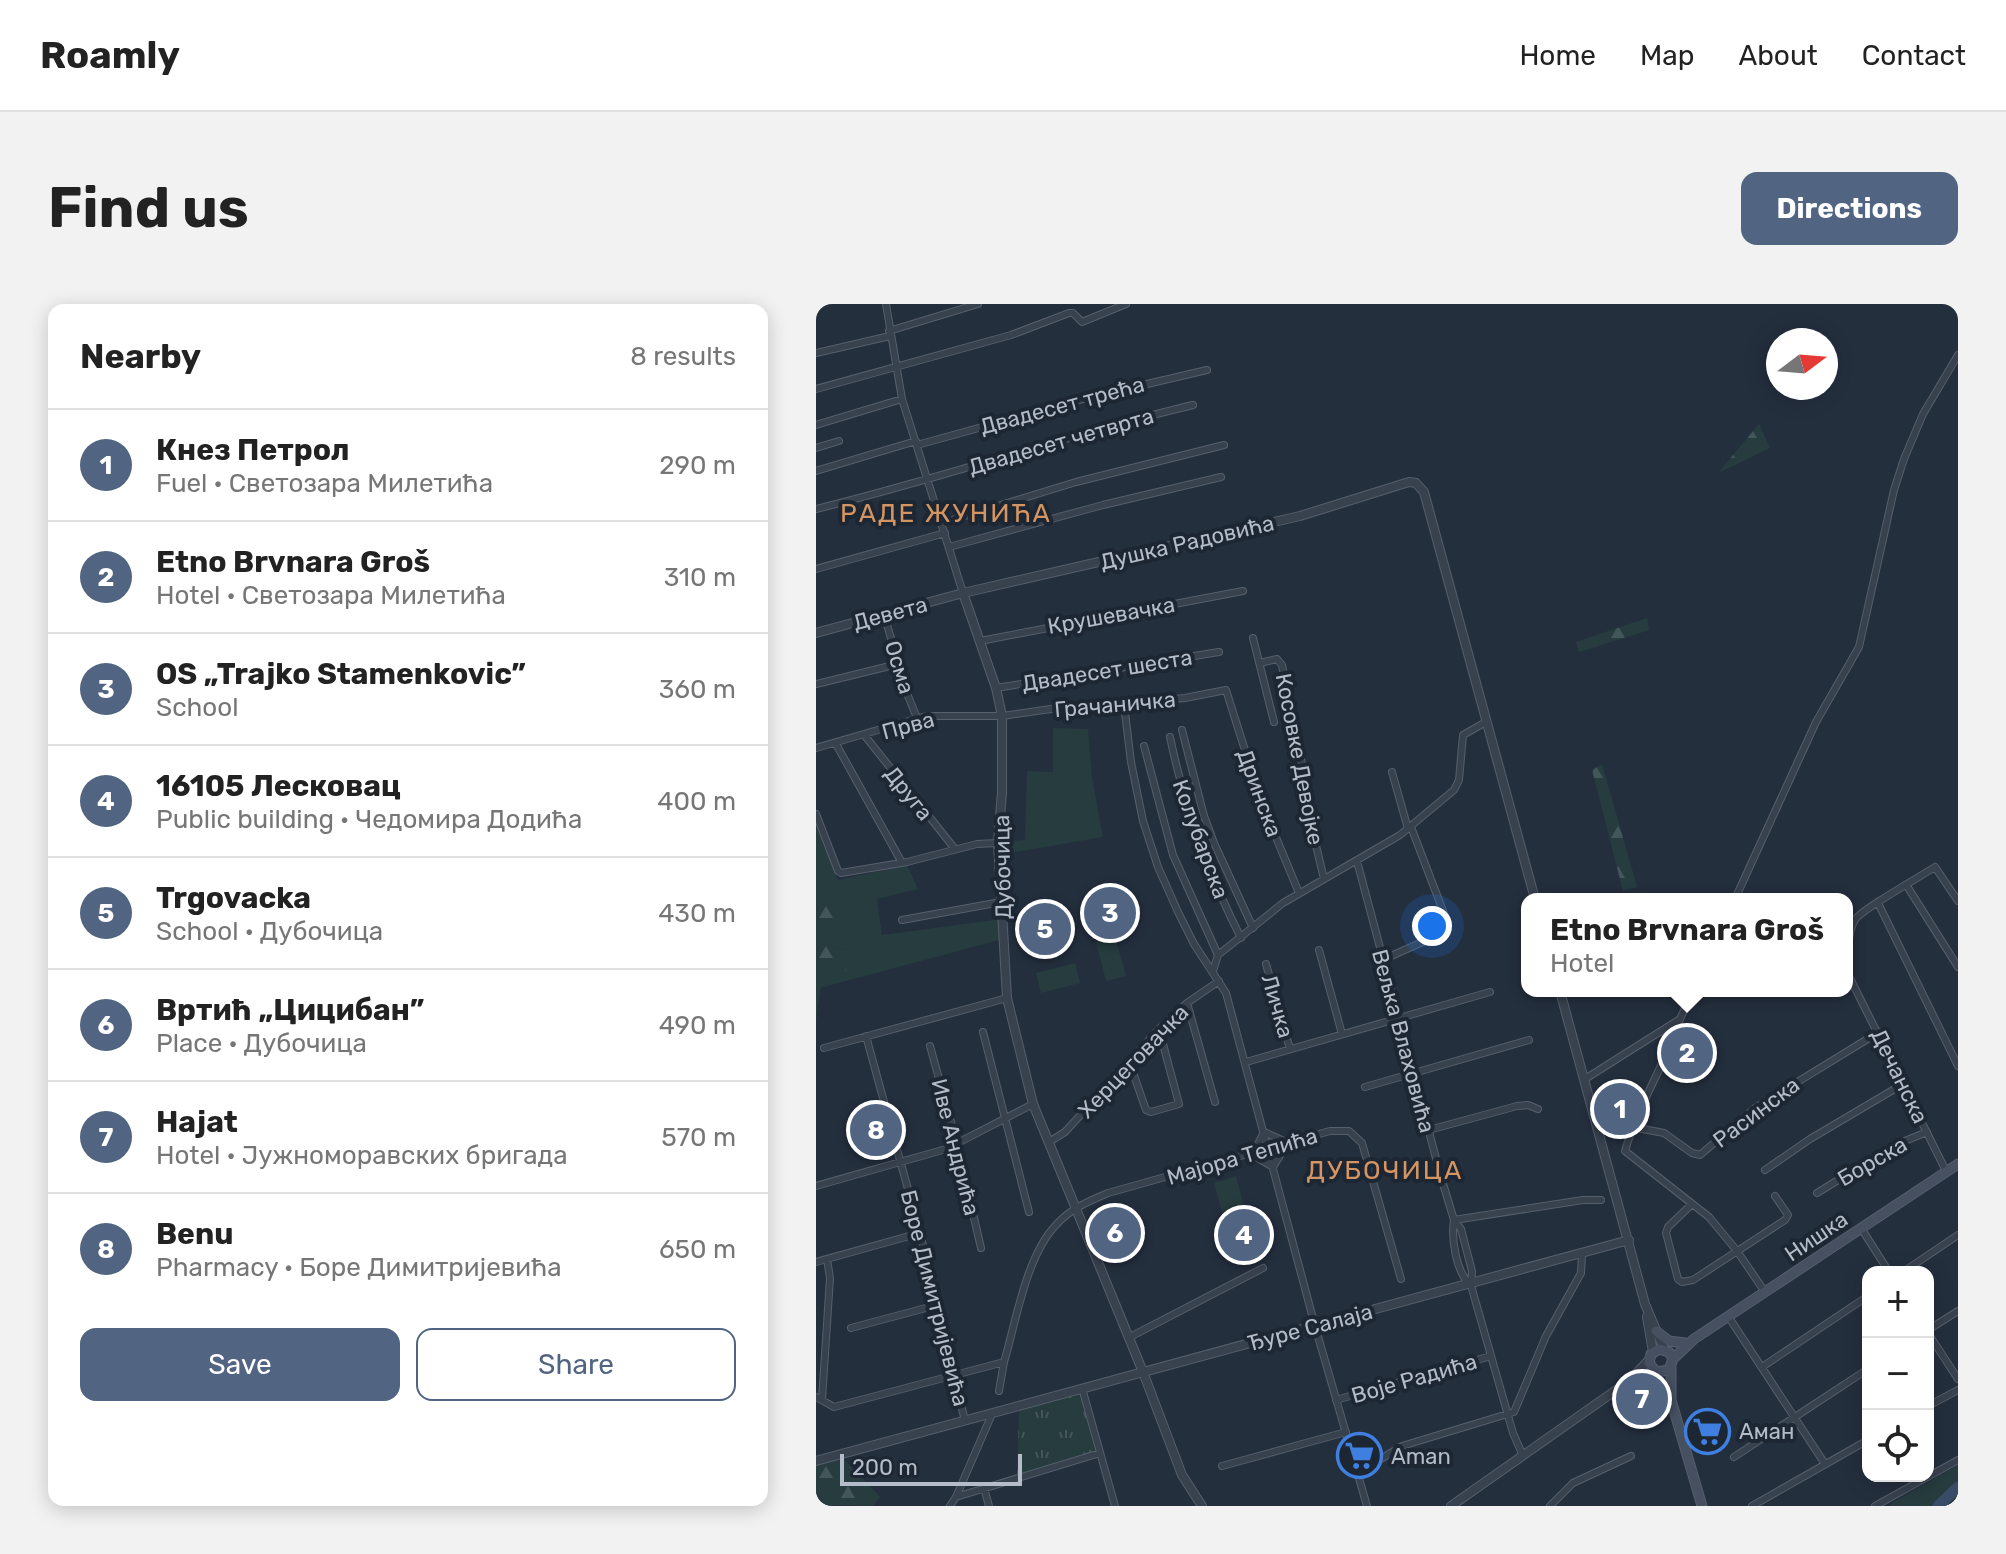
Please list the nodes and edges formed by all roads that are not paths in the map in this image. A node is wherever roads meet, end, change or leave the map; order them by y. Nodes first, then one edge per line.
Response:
1 (886, 304) edge
2 (978, 304) edge
3 (1078, 304) edge
4 (1126, 304) edge
5 (1072, 312) junction
6 (890, 333) junction
7 (816, 353) edge
8 (1958, 355) edge
9 (896, 366) junction
10 (1207, 370) dead end
11 (816, 389) edge
12 (902, 399) junction
13 (1193, 405) dead end
14 (816, 425) edge
15 (839, 441) dead end
16 (917, 443) junction
17 (1224, 445) dead end
18 (816, 448) edge
19 (816, 471) edge
20 (1221, 477) dead end
21 (929, 480) junction
22 (816, 509) edge
23 (942, 523) junction
24 (945, 533) junction
25 (949, 547) junction
26 (816, 569) edge
27 (1243, 591) dead end
28 (963, 593) junction
29 (884, 614) junction
30 (816, 633) edge
31 (1253, 638) dead end
32 (980, 641) junction
33 (1219, 652) dead end
34 (1260, 663) junction
35 (898, 664) junction
36 (816, 684) edge
37 (996, 688) junction
38 (1227, 691) joint
39 (1124, 704) junction
40 (1002, 716) junction
41 (917, 718) junction
42 (1274, 722) dead end
43 (1486, 722) junction
44 (1182, 730) dead end
45 (865, 736) junction
46 (1170, 737) dead end
47 (836, 744) junction
48 (1144, 746) dead end
49 (816, 748) edge
50 (1392, 772) dead end
51 (816, 814) edge
52 (1409, 828) junction
53 (998, 843) junction
54 (955, 849) junction
55 (901, 861) junction
56 (1357, 861) junction
57 (1324, 879) junction
58 (1907, 886) junction
59 (1299, 893) junction
60 (1533, 893) edge
61 (1738, 893) edge
62 (1958, 901) edge
63 (1001, 902) junction
64 (1878, 903) junction
65 (902, 920) dead end
66 (1853, 925) edge
67 (1253, 928) junction
68 (1241, 938) junction
69 (1319, 950) dead end
70 (1218, 955) junction
71 (1382, 960) junction
72 (1266, 964) dead end
73 (1958, 967) edge
74 (1213, 971) junction
75 (1219, 981) junction
76 (1853, 987) edge
77 (1490, 992) dead end
78 (1562, 997) edge
79 (1690, 997) edge
80 (1007, 998) junction
81 (1187, 1003) junction
82 (1680, 1019) junction
83 (1398, 1020) junction
84 (1159, 1029) junction
85 (983, 1032) dead end
86 (1879, 1032) junction
87 (1342, 1034) junction
88 (866, 1036) junction
89 (1529, 1040) dead end
90 (930, 1046) dead end
91 (824, 1048) dead end
92 (1290, 1049) junction
93 (1129, 1061) junction
94 (1246, 1062) junction
95 (1958, 1066) edge
96 (1413, 1074) junction
97 (1585, 1079) junction
98 (1903, 1084) junction
99 (1365, 1087) dead end
100 (1215, 1102) dead end
101 (1033, 1104) junction
102 (1538, 1109) dead end
103 (1006, 1119) junction
104 (1632, 1127) junction
105 (1429, 1130) junction
106 (1264, 1132) junction
107 (1927, 1132) junction
108 (1049, 1142) junction
109 (1288, 1143) junction
110 (957, 1144) junction
111 (1268, 1149) junction
112 (1247, 1155) junction
113 (901, 1162) junction
114 (1958, 1164) edge
115 (1273, 1167) junction
116 (1765, 1170) dead end
117 (1946, 1171) junction
118 (816, 1186) edge
119 (1817, 1193) dead end
120 (1775, 1196) dead end
121 (1601, 1200) dead end
122 (1692, 1204) junction
123 (1075, 1209) junction
124 (1029, 1212) dead end
125 (1454, 1220) junction
126 (1861, 1228) junction
127 (920, 1233) junction
128 (1958, 1235) edge
129 (1629, 1240) junction
130 (981, 1248) dead end
131 (1737, 1251) junction
132 (1582, 1254) junction
133 (827, 1259) junction
134 (816, 1262) edge
135 (1885, 1266) edge
136 (1912, 1266) edge
137 (1263, 1268) dead end
138 (1401, 1279) dead end
139 (1471, 1285) junction
140 (1765, 1292) junction
141 (1862, 1300) edge
142 (1645, 1304) junction
143 (937, 1305) junction
144 (1958, 1311) edge
145 (1728, 1316) junction
146 (1315, 1326) junction
147 (851, 1328) dead end
148 (1934, 1328) edge
149 (1656, 1331) junction
150 (1128, 1338) junction
151 (1932, 1338) edge
152 (1690, 1341) junction
153 (1491, 1356) junction
154 (1651, 1356) junction
155 (1669, 1357) junction
156 (1004, 1362) junction
157 (1762, 1367) junction
158 (1143, 1372) junction
159 (1657, 1372) junction
160 (1862, 1373) edge
161 (955, 1375) junction
162 (1958, 1379) edge
163 (1632, 1380) junction
164 (1082, 1388) junction
165 (1958, 1390) edge
166 (999, 1391) dead end
167 (1668, 1395) junction
168 (819, 1399) edge
169 (1336, 1400) junction
170 (1934, 1403) edge
171 (992, 1414) junction
172 (1508, 1415) junction
173 (1795, 1417) junction
174 (965, 1421) junction
175 (1346, 1432) junction
176 (1862, 1443) edge
177 (1100, 1453) junction
178 (1523, 1456) junction
179 (1631, 1456) dead end
180 (1734, 1457) dead end
181 (1958, 1460) edge
182 (816, 1461) edge
183 (1825, 1464) junction
184 (1222, 1466) dead end
185 (1358, 1473) junction
186 (984, 1488) junction
187 (956, 1497) junction
188 (1458, 1504) edge
189 (950, 1506) edge
190 (989, 1506) edge
191 (1115, 1506) edge
192 (1202, 1506) edge
193 (1367, 1506) edge
194 (1550, 1506) edge
195 (1702, 1506) edge
196 (1752, 1506) edge
197 (1875, 1506) edge

1 - 6 street, Дубочица
2 - 6 street
3 - 5 street
4 - 5 street
5 - 9 street
6 - 7 street
6 - 9 street, Дубочица
8 - 61 street
9 - 11 street
9 - 12 street, Дубочица
10 - 16 street, Двадесет трећа
12 - 14 street
12 - 16 street, Дубочица
13 - 21 street, Двадесет четврта
15 - 18 street
16 - 19 street, Двадесет трећа
16 - 21 street, Дубочица
17 - 23 street
20 - 25 street
21 - 22 street, Двадесет четврта
21 - 23 street, Дубочица
23 - 24 street, Дубочица
24 - 25 street, Дубочица
24 - 26 street
25 - 28 street, Дубочица
27 - 32 street, Крушевачка
28 - 29 street, Девета
28 - 32 street, Дубочица
28 - 43 street, Душка Радовића
29 - 30 street, Девета
29 - 35 street, Осма
31 - 34 street, Косовке Девојке
32 - 37 street, Дубочица
33 - 37 street, Двадесет шеста
34 - 42 street, Косовке Девојке
34 - 57 street, Косовке Девојке
35 - 36 street
35 - 41 street, Осма
37 - 40 street, Дубочица
38 - 39 street, Грачаничка
38 - 59 street, Дринска
39 - 40 street, Грачаничка
39 - 74 street
40 - 41 street, Прва
40 - 53 street, Дубочица
41 - 45 street, Прва
43 - 52 street
43 - 60 street
44 - 67 street
45 - 47 street, Прва
45 - 54 street, Друга
46 - 68 street, Колубарска
47 - 49 street, Прва
47 - 55 street
48 - 70 street
50 - 52 street
51 - 55 street
52 - 56 street
52 - 71 street
53 - 54 street
53 - 63 street, Дубочица
54 - 55 street
56 - 57 street
56 - 71 street, Вељка Влаховића
57 - 59 street
58 - 62 street
58 - 64 street
58 - 73 street
59 - 67 street
63 - 65 street
63 - 80 street, Дубочица
64 - 66 street
64 - 95 street
67 - 68 street
68 - 70 street
69 - 87 street
70 - 74 street
71 - 83 street, Вељка Влаховића
72 - 92 street, Личка
74 - 75 street
75 - 81 street, Херцеговачка
75 - 94 street
76 - 86 street, Дечанска
77 - 83 street
78 - 97 street
79 - 82 street
80 - 88 street
80 - 101 street, Дубочица
81 - 84 street, Херцеговачка
81 - 100 street
82 - 97 street
82 - 104 street
83 - 87 street
83 - 96 street, Вељка Влаховића
84 - 93 street, Херцеговачка
84 - 93 street
85 - 103 street
86 - 98 street, Дечанска
86 - 104 street, Расинска
87 - 92 street
88 - 91 street
88 - 113 street, Боре Димитријевића
89 - 96 street
90 - 110 street, Иве Андрића
92 - 94 street
93 - 108 street, Херцеговачка
94 - 106 street
96 - 99 street
96 - 105 street, Вељка Влаховића
97 - 129 street
98 - 107 street, Дечанска
98 - 116 street
101 - 103 street
101 - 108 street, Дубочица
102 - 105 street
103 - 110 street
103 - 124 street
104 - 122 street
105 - 125 street, Вељка Влаховића
106 - 109 street
106 - 111 street
106 - 112 street
107 - 117 street, Дечанска
107 - 119 street, Борска
108 - 123 street, Дубочица
109 - 111 street, Мајора Тепића
109 - 115 street
109 - 138 street, Мајора Тепића
110 - 113 street
110 - 130 street, Иве Андрића
111 - 112 street, Мајора Тепића
111 - 115 street
112 - 115 street
112 - 123 street, Мајора Тепића
113 - 118 street
113 - 127 street, Боре Димитријевића
114 - 117 main road, Нишка
115 - 146 street
117 - 126 main road, Нишка
120 - 131 street
121 - 125 street
122 - 131 street
122 - 131 street
123 - 150 street, Дубочица
123 - 156 street, Мајора Тепића
125 - 139 street, Вељка Влаховића
126 - 135 street
126 - 140 main road, Нишка
127 - 133 street
127 - 143 street, Боре Димитријевића
128 - 136 street
129 - 132 street, Ђуре Салаја
129 - 142 street
131 - 140 street
132 - 139 street, Ђуре Салаја
132 - 172 street
133 - 134 street
133 - 168 street
137 - 150 street
139 - 146 street, Ђуре Салаја
139 - 153 street, Вељка Влаховића
140 - 145 main road, Нишка
141 - 157 street
142 - 149 street
142 - 154 street
143 - 147 street
143 - 161 street, Боре Димитријевића
144 - 148 street
145 - 152 main road, Нишка
145 - 157 street
146 - 158 street, Ђуре Салаја
146 - 169 street
149 - 152 main road
149 - 155 street
150 - 158 street, Дубочица
151 - 162 street
152 - 155 main road, Нишка
153 - 169 street, Воје Радића
153 - 172 street, Вељка Влаховића
154 - 155 main road
154 - 159 main road
154 - 163 street
155 - 159 main road
155 - 167 main road
156 - 161 street
156 - 166 street, Мајора Тепића
157 - 173 street
158 - 164 street, Ђуре Салаја
158 - 192 street, Дубочица
159 - 163 street
159 - 167 main road
160 - 173 street
161 - 168 street
161 - 174 street, Боре Димитријевића
163 - 167 main road
163 - 178 street
164 - 171 street, Ђуре Салаја
164 - 177 street
165 - 170 street
167 - 195 main road
169 - 175 street
171 - 174 street, Ђуре Салаја
171 - 187 street
172 - 178 street, Вељка Влаховића
172 - 185 street
173 - 180 street
173 - 183 street
174 - 182 street, Ђуре Салаја
175 - 184 street
175 - 185 street
176 - 183 street
177 - 186 street
177 - 191 street
178 - 188 street
179 - 194 street
181 - 197 street
183 - 196 street
185 - 193 street
186 - 187 street
186 - 190 street
187 - 189 street

